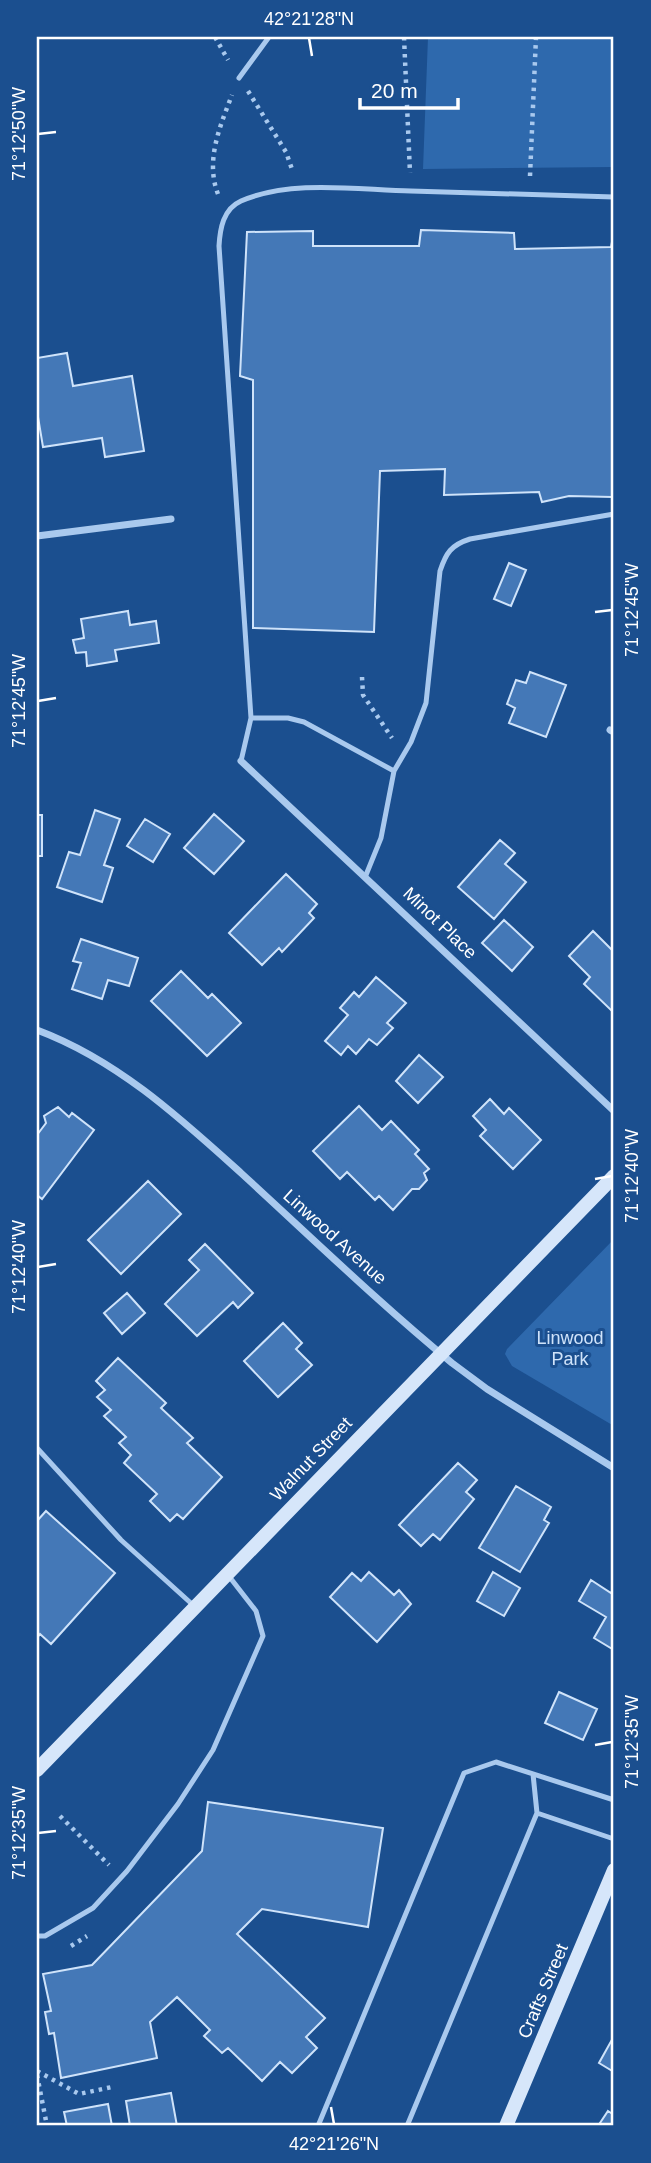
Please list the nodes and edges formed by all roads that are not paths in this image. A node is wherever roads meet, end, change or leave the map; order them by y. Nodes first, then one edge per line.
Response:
1 (269, 37) edge
2 (239, 78) road end
3 (614, 197) edge
4 (614, 514) edge
5 (171, 519) dead end
6 (37, 536) edge
7 (251, 718) junction
8 (242, 761) joint
9 (394, 771) junction
10 (366, 876) junction
11 (37, 1030) edge
12 (614, 1111) edge
13 (614, 1176) edge
14 (440, 1354) junction
15 (38, 1452) edge
16 (614, 1468) edge
17 (227, 1574) junction
18 (196, 1607) junction
19 (37, 1770) edge
20 (533, 1774) junction
21 (614, 1800) edge
22 (537, 1813) junction
23 (614, 1839) edge
24 (614, 1870) edge
25 (37, 1936) edge
26 (318, 2126) edge
27 (407, 2126) edge
28 (506, 2126) edge

1 - 2 lane
3 - 7 lane
4 - 9 lane
5 - 6 street
7 - 8 lane
7 - 9 lane
8 - 10 street, Minot Place
9 - 10 lane
10 - 12 street, Minot Place
11 - 14 street, Linwood Avenue
13 - 14 main road, Walnut Street
14 - 16 street, Linwood Avenue
14 - 17 main road, Walnut Street
15 - 18 lane
17 - 18 main road, Walnut Street
17 - 25 lane
18 - 19 main road, Walnut Street
20 - 21 lane
20 - 22 lane
20 - 26 lane
22 - 23 lane
22 - 27 lane
24 - 28 main road, Crafts Street

